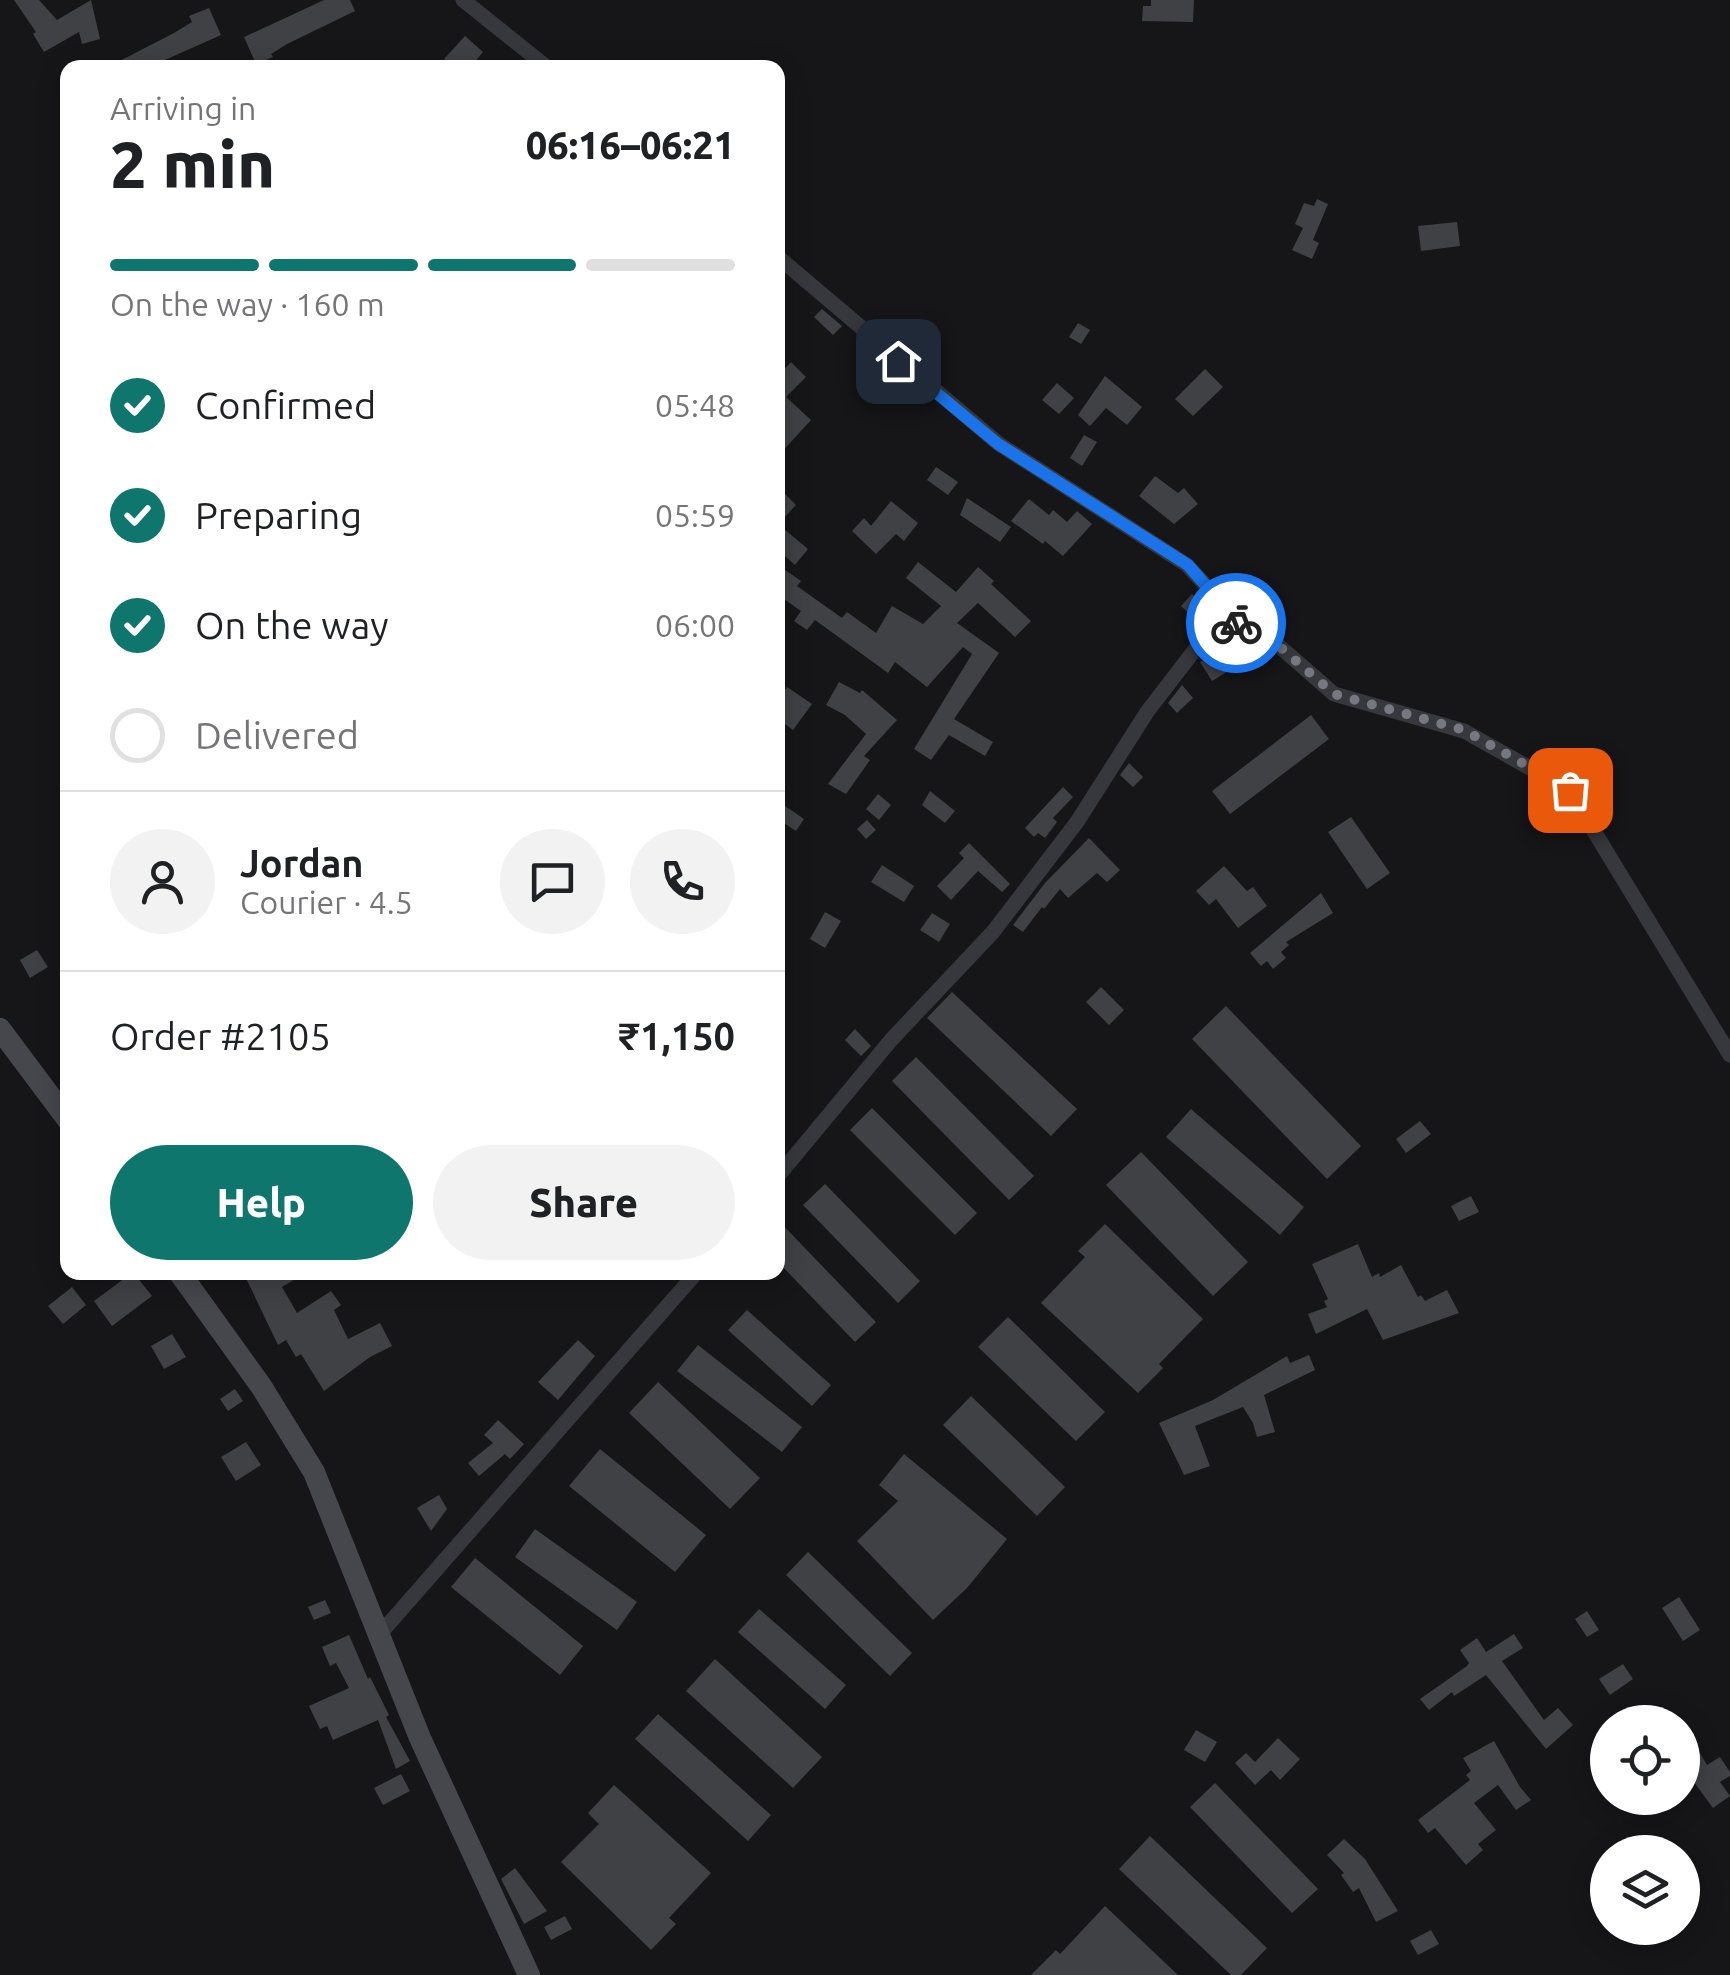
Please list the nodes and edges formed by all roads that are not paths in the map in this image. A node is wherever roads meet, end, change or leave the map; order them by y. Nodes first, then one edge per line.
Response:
1 (463, 0) edge
2 (538, 60) edge
3 (785, 263) edge
4 (1220, 617) junction
5 (0, 1029) edge
6 (1730, 1055) edge
7 (60, 1109) edge
8 (785, 1168) edge
9 (186, 1280) edge
10 (690, 1280) edge
11 (379, 1635) junction
12 (529, 1975) edge

1 - 2 street
3 - 4 street
4 - 6 street
4 - 8 street
5 - 7 main road
9 - 11 main road
10 - 11 street
11 - 12 main road

